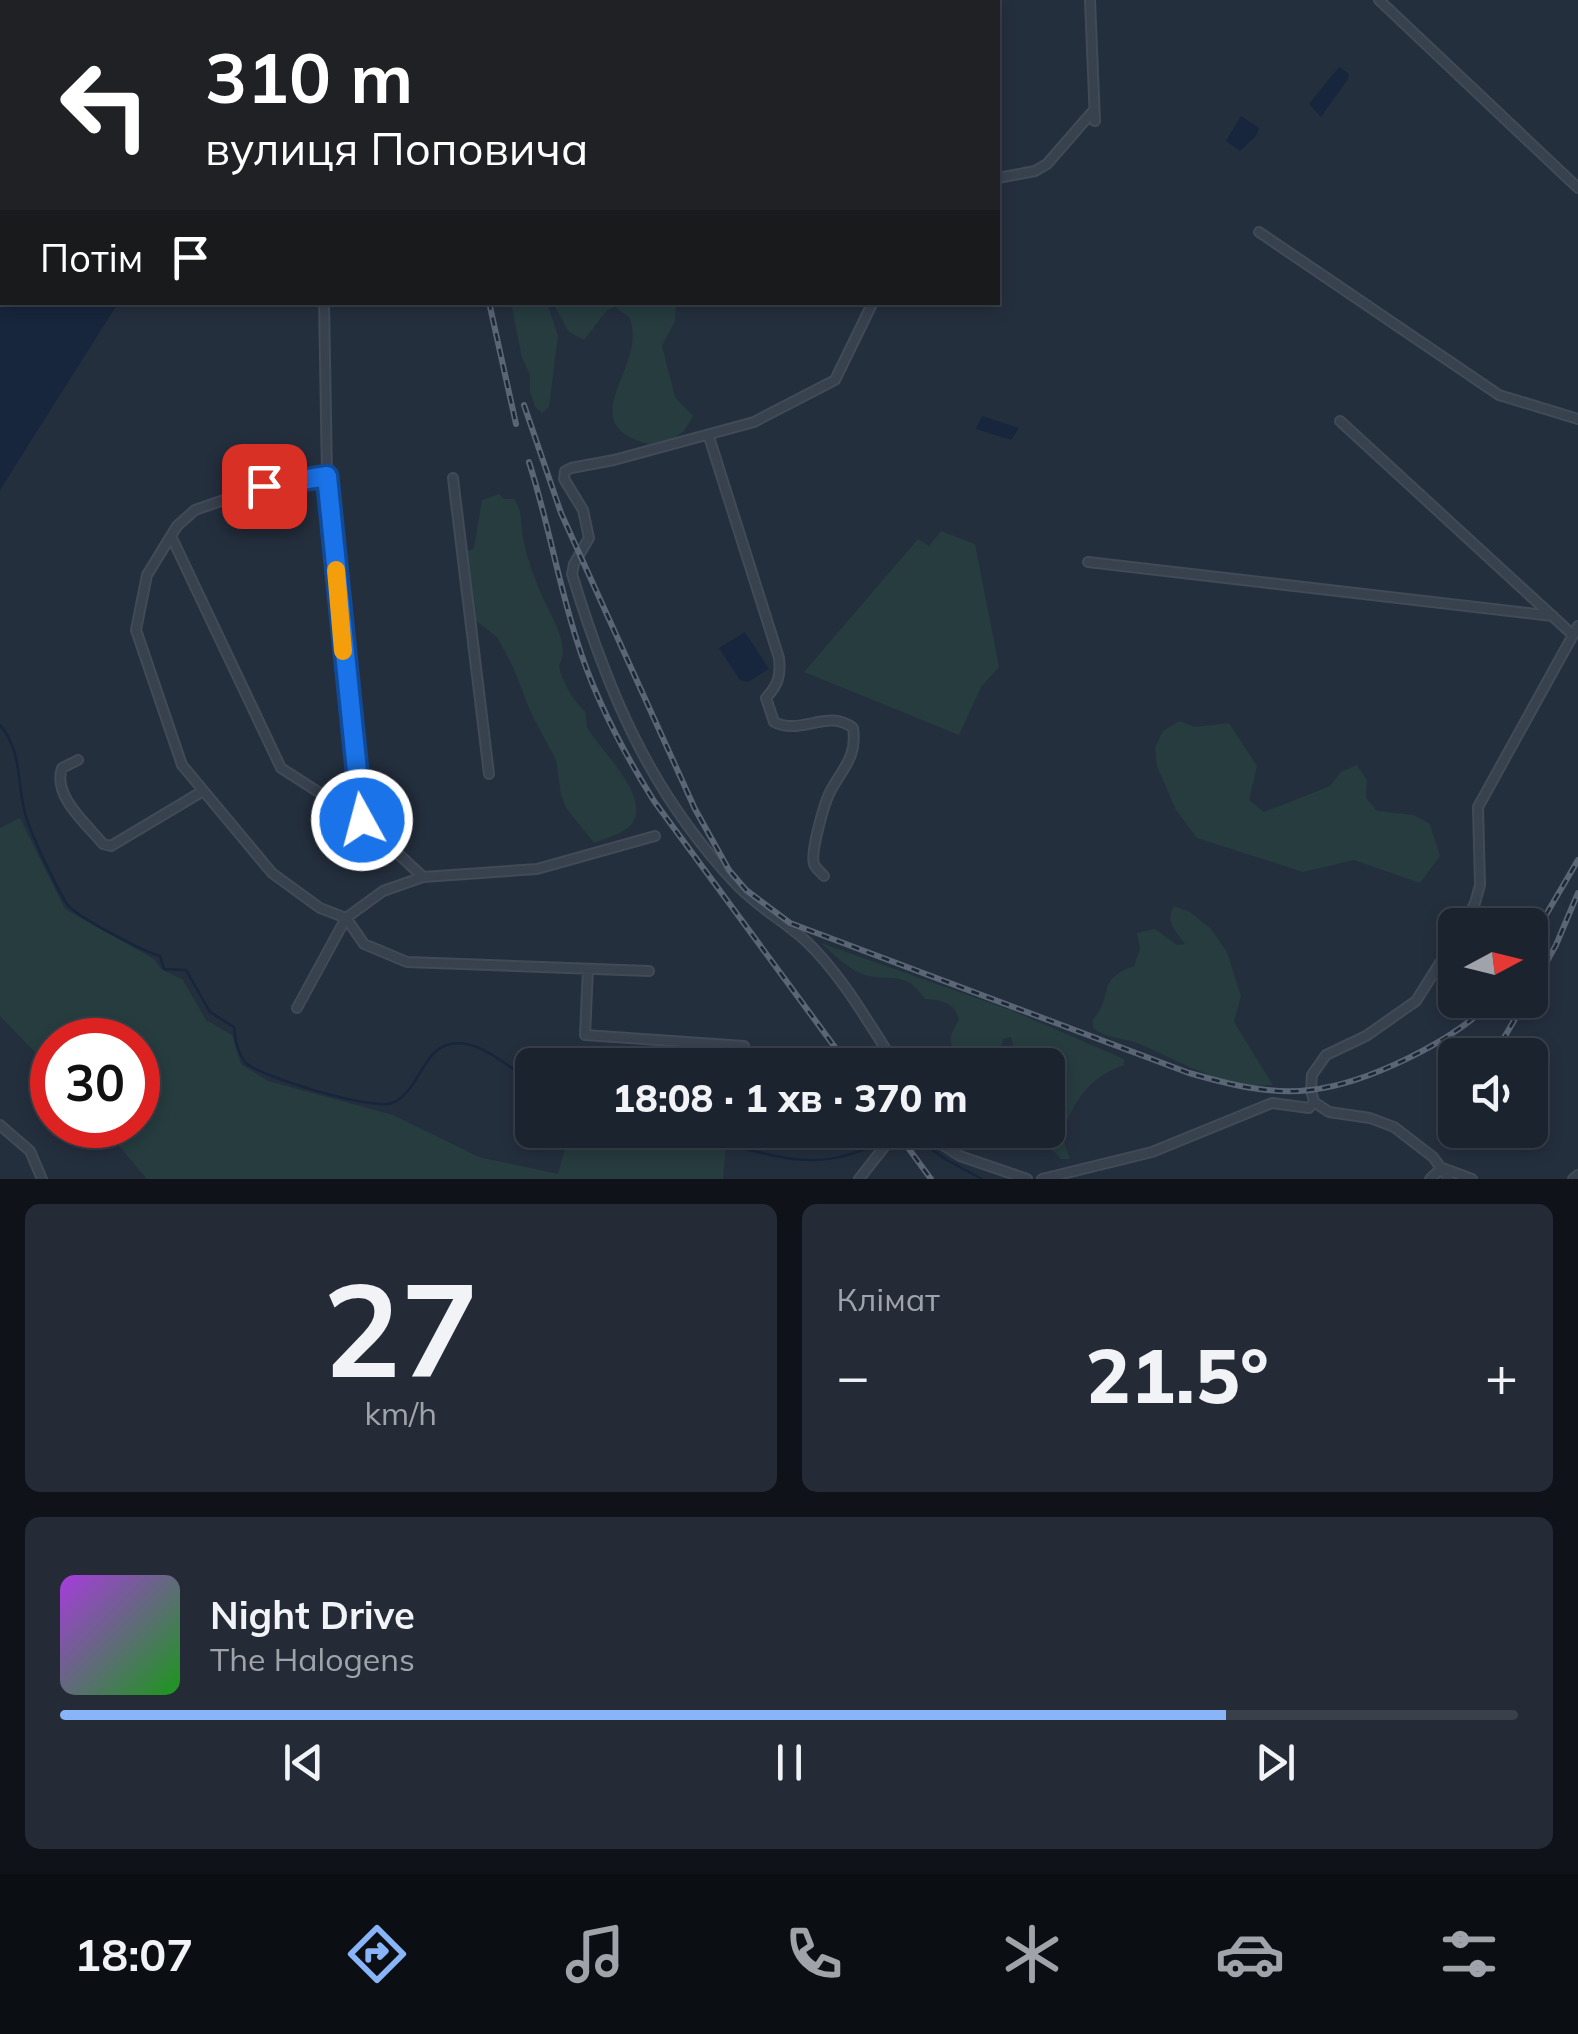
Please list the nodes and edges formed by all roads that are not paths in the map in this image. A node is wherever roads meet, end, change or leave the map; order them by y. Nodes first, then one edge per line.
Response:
1 (1090, 0) edge
2 (1379, 0) edge
3 (1094, 110) junction
4 (1095, 121) dead end
5 (1000, 178) edge
6 (1578, 188) edge
7 (1259, 232) dead end
8 (324, 305) edge
9 (872, 305) edge
10 (1578, 419) edge
11 (1340, 421) dead end
12 (709, 436) junction
13 (327, 476) junction
14 (453, 478) dead end
15 (171, 536) junction
16 (1088, 562) dead end
17 (1553, 616) junction
18 (1576, 631) edge
19 (78, 760) dead end
20 (488, 774) dead end
21 (203, 791) junction
22 (362, 820) junction
23 (655, 836) dead end
24 (824, 876) dead end
25 (422, 877) junction
26 (1472, 908) edge
27 (346, 918) junction
28 (1438, 966) edge
29 (588, 969) junction
30 (649, 971) dead end
31 (296, 1008) dead end
32 (744, 1046) dead end
33 (884, 1048) edge
34 (1314, 1102) junction
35 (0, 1125) edge
36 (886, 1148) edge
37 (949, 1148) edge
38 (1442, 1168) junction
39 (42, 1179) edge
40 (859, 1179) edge
41 (1027, 1179) edge
42 (1042, 1179) edge
43 (1430, 1179) edge
44 (1449, 1179) edge
45 (1472, 1179) edge

1 - 3 street
2 - 6 street
3 - 4 street
3 - 5 street
7 - 10 street
8 - 13 street
9 - 12 street
11 - 17 street
12 - 24 street
12 - 33 street
13 - 15 street
13 - 22 street
14 - 20 street
15 - 21 street
15 - 22 street
16 - 17 street
17 - 18 street
18 - 26 street
19 - 21 street
21 - 27 street
22 - 25 street
23 - 25 street
25 - 27 street
27 - 29 street
27 - 31 street
28 - 34 street
29 - 30 street
29 - 32 street
34 - 38 street
34 - 42 street
35 - 39 street
36 - 40 street
37 - 41 street
38 - 43 street
38 - 44 street
38 - 45 street

